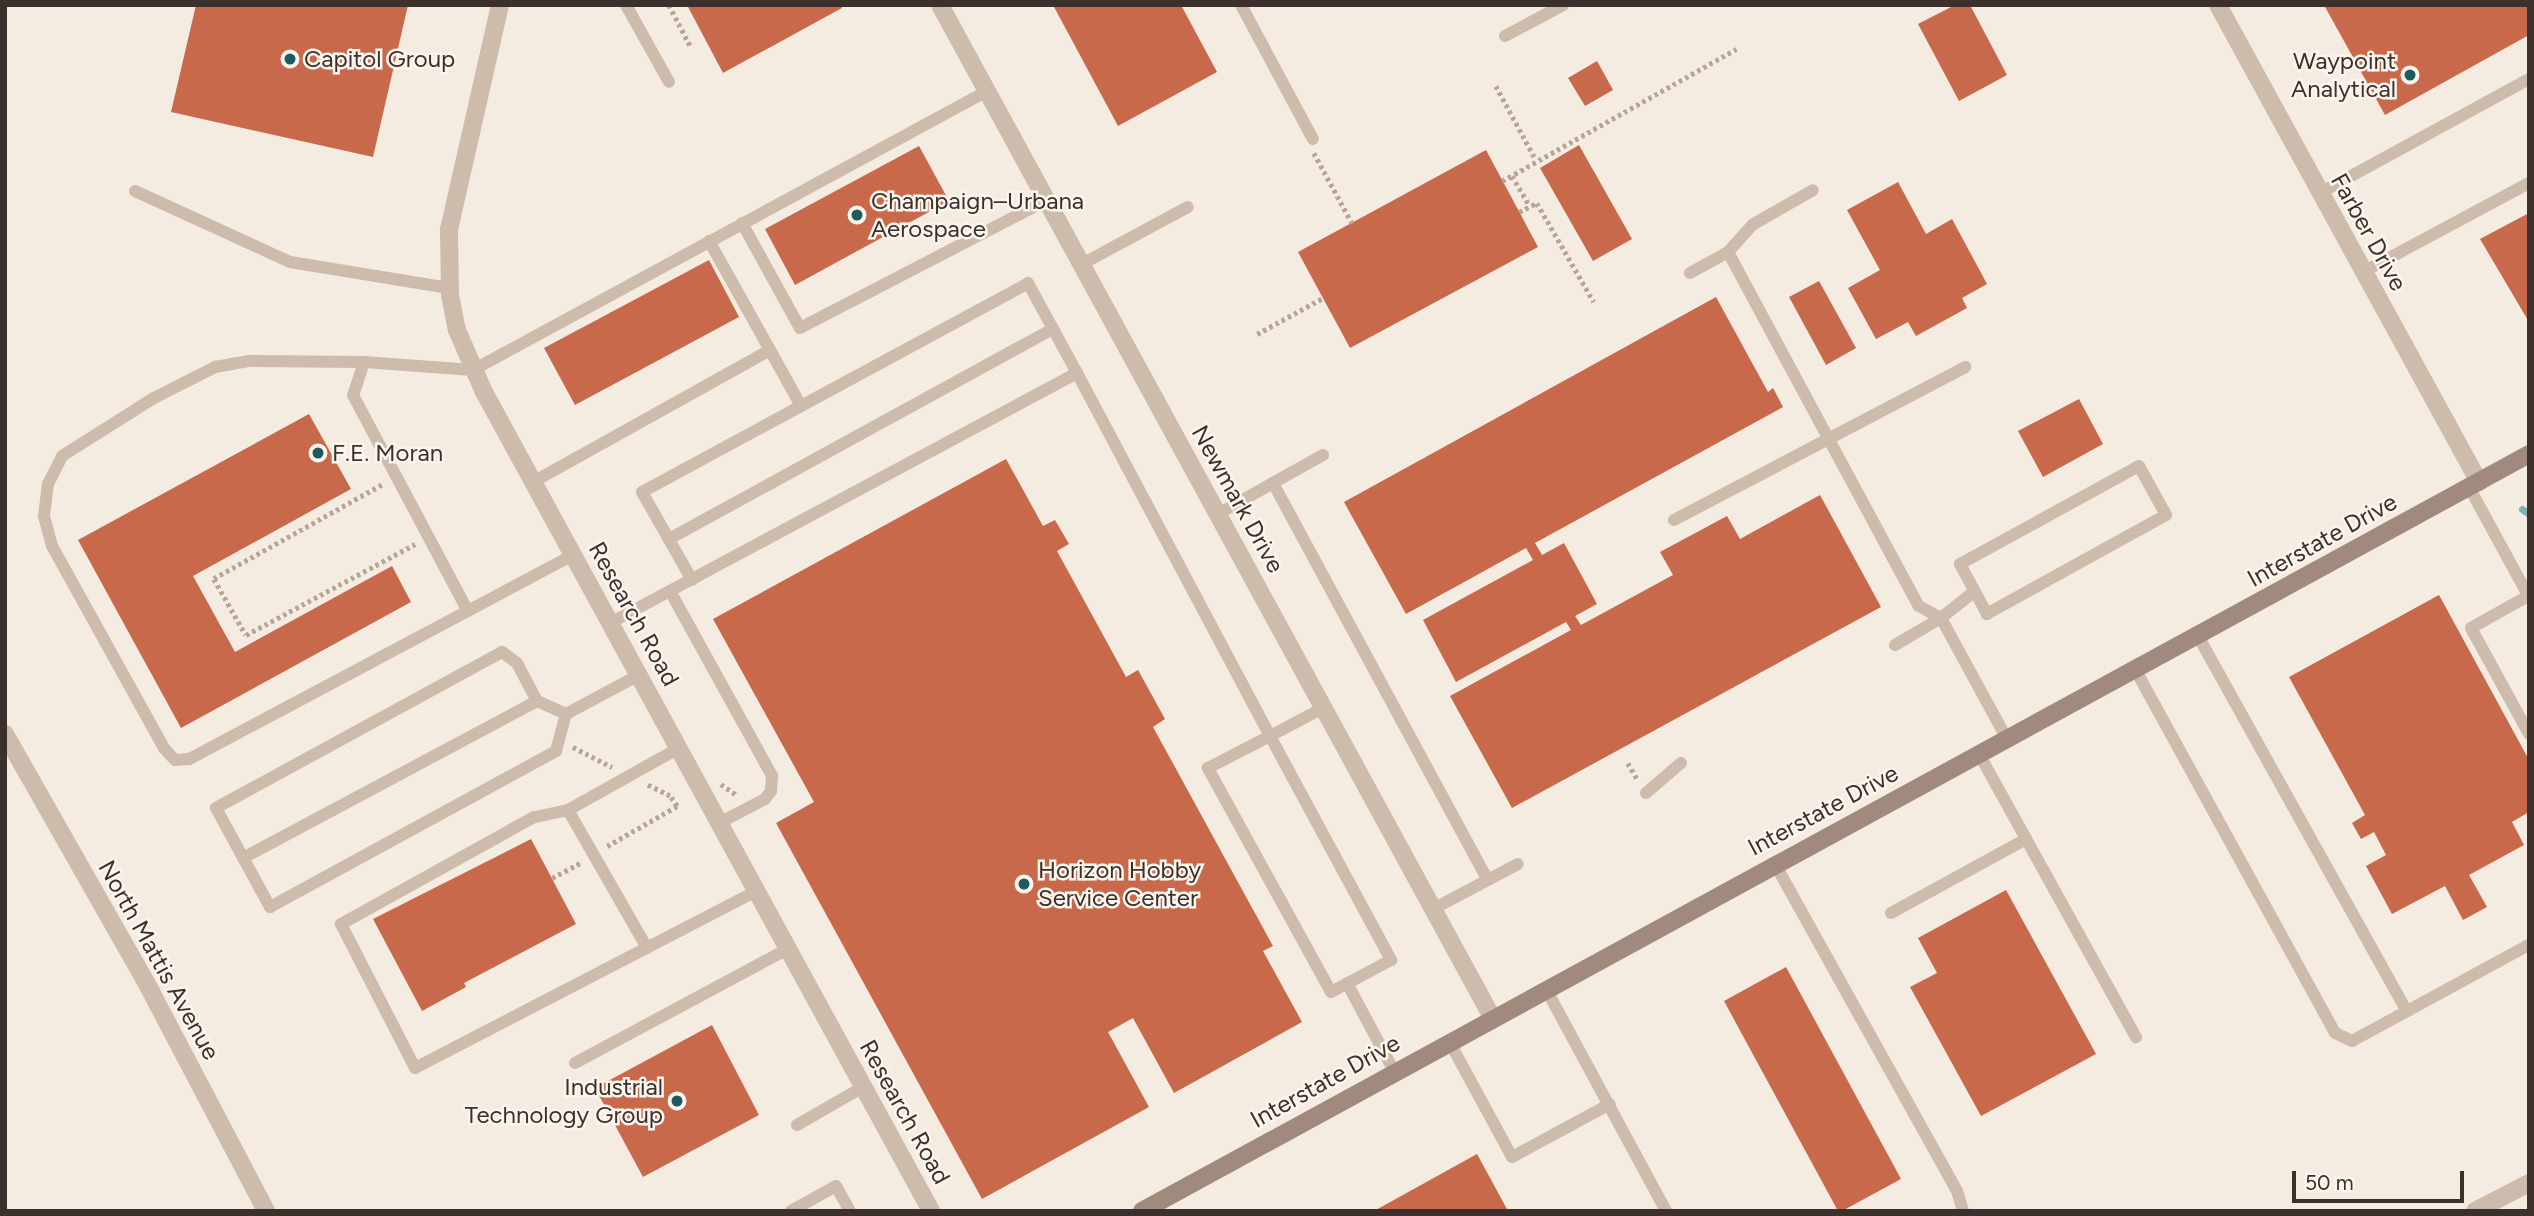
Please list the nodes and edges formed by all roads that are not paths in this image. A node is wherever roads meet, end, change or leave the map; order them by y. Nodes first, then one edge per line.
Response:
1 (500, 5) edge
2 (626, 5) edge
3 (940, 5) edge
4 (1241, 5) edge
5 (1563, 5) edge
6 (2218, 5) edge
7 (1505, 36) dead end
8 (2529, 79) edge
9 (669, 82) dead end
10 (986, 91) junction
11 (1311, 140) road end
12 (2529, 183) edge
13 (1813, 190) dead end
14 (135, 191) dead end
15 (2320, 193) junction
16 (1046, 200) junction
17 (1188, 206) dead end
18 (742, 223) junction
19 (709, 241) junction
20 (1728, 253) junction
21 (1082, 264) junction
22 (2363, 272) junction
23 (1690, 274) dead end
24 (449, 288) junction
25 (1053, 329) junction
26 (769, 350) junction
27 (364, 362) junction
28 (1965, 368) dead end
29 (473, 370) junction
30 (1077, 373) junction
31 (801, 406) junction
32 (1828, 438) junction
33 (2529, 454) edge
34 (1323, 455) dead end
35 (533, 482) junction
36 (1273, 483) junction
37 (2474, 484) junction
38 (1218, 514) junction
39 (1674, 520) dead end
40 (669, 539) junction
41 (573, 555) junction
42 (692, 580) junction
43 (670, 591) junction
44 (1975, 591) junction
45 (2528, 596) edge
46 (468, 611) junction
47 (1941, 618) junction
48 (610, 623) junction
49 (2197, 636) junction
50 (1895, 645) dead end
51 (2135, 669) junction
52 (639, 675) junction
53 (537, 701) junction
54 (1323, 708) junction
55 (566, 714) junction
56 (5, 734) edge
57 (2529, 734) edge
58 (1270, 736) junction
59 (2007, 739) junction
60 (679, 748) junction
61 (1979, 754) junction
62 (1681, 763) dead end
63 (1646, 793) dead end
64 (568, 810) junction
65 (719, 823) junction
66 (2026, 839) junction
67 (243, 858) junction
68 (1518, 864) dead end
69 (1775, 864) junction
70 (1488, 880) junction
71 (757, 891) junction
72 (1433, 909) junction
73 (1891, 913) dead end
74 (2529, 945) edge
75 (647, 948) junction
76 (788, 949) junction
77 (1347, 984) junction
78 (1546, 989) junction
79 (2407, 1011) junction
80 (1492, 1017) junction
81 (2136, 1037) dead end
82 (1448, 1041) junction
83 (575, 1063) dead end
84 (1394, 1071) junction
85 (863, 1087) junction
86 (1610, 1104) junction
87 (797, 1125) dead end
88 (2529, 1183) edge
89 (266, 1211) edge
90 (791, 1211) edge
91 (849, 1211) edge
92 (931, 1211) edge
93 (1142, 1211) edge
94 (1666, 1211) edge
95 (1963, 1211) edge
96 (2475, 1211) edge

1 - 24 street, Research Road
2 - 9 lane
3 - 10 street, Newmark Drive
4 - 11 lane
5 - 7 lane
6 - 15 street, Farber Drive
8 - 15 lane
10 - 16 street, Newmark Drive
10 - 18 lane
12 - 22 lane
13 - 20 lane
14 - 24 lane
15 - 22 street, Farber Drive
16 - 18 lane
16 - 21 street, Newmark Drive
17 - 21 lane
18 - 19 lane
19 - 26 lane
19 - 29 lane
20 - 23 lane
20 - 32 lane
21 - 38 street, Newmark Drive
22 - 37 street, Farber Drive
24 - 29 street, Research Road
25 - 30 lane
25 - 31 lane
25 - 40 lane
26 - 31 lane
26 - 35 lane
27 - 29 lane
27 - 46 lane
27 - 46 lane
28 - 32 lane
29 - 35 street, Research Road
30 - 42 lane
30 - 58 lane
31 - 40 lane
32 - 39 lane
32 - 47 lane
33 - 37 main road, Interstate Drive
34 - 36 lane
35 - 41 street, Research Road
36 - 38 lane
36 - 70 lane
37 - 45 lane
37 - 49 main road, Interstate Drive
38 - 54 street, Newmark Drive
40 - 42 lane
41 - 46 lane
41 - 48 street, Research Road
42 - 43 lane
43 - 48 lane
43 - 65 lane
44 - 44 lane
44 - 47 lane
45 - 57 lane
47 - 50 lane
47 - 59 lane
48 - 52 street, Research Road
49 - 51 main road, Interstate Drive
49 - 79 lane
51 - 59 main road, Interstate Drive
51 - 79 lane
52 - 55 lane
52 - 60 street, Research Road
53 - 55 lane
53 - 67 lane
53 - 67 lane
54 - 58 lane
54 - 72 street, Newmark Drive
55 - 67 lane
56 - 89 street, North Mattis Avenue
58 - 77 lane
58 - 77 lane
59 - 61 main road, Interstate Drive
60 - 64 lane
60 - 65 street, Research Road
61 - 66 lane
61 - 69 main road, Interstate Drive
62 - 63 lane
64 - 75 lane
64 - 75 lane
65 - 71 street, Research Road
66 - 73 lane
66 - 81 lane
68 - 70 lane
69 - 78 main road, Interstate Drive
69 - 95 lane
70 - 72 lane
71 - 75 lane
71 - 76 street, Research Road
72 - 80 street, Newmark Drive
74 - 79 lane
76 - 83 lane
76 - 85 street, Research Road
77 - 84 lane
78 - 80 main road, Interstate Drive
78 - 86 lane
80 - 82 main road, Interstate Drive
82 - 84 main road, Interstate Drive
82 - 86 lane
84 - 93 main road, Interstate Drive
85 - 87 lane
85 - 92 street, Research Road
86 - 94 lane
88 - 96 street
90 - 91 lane

